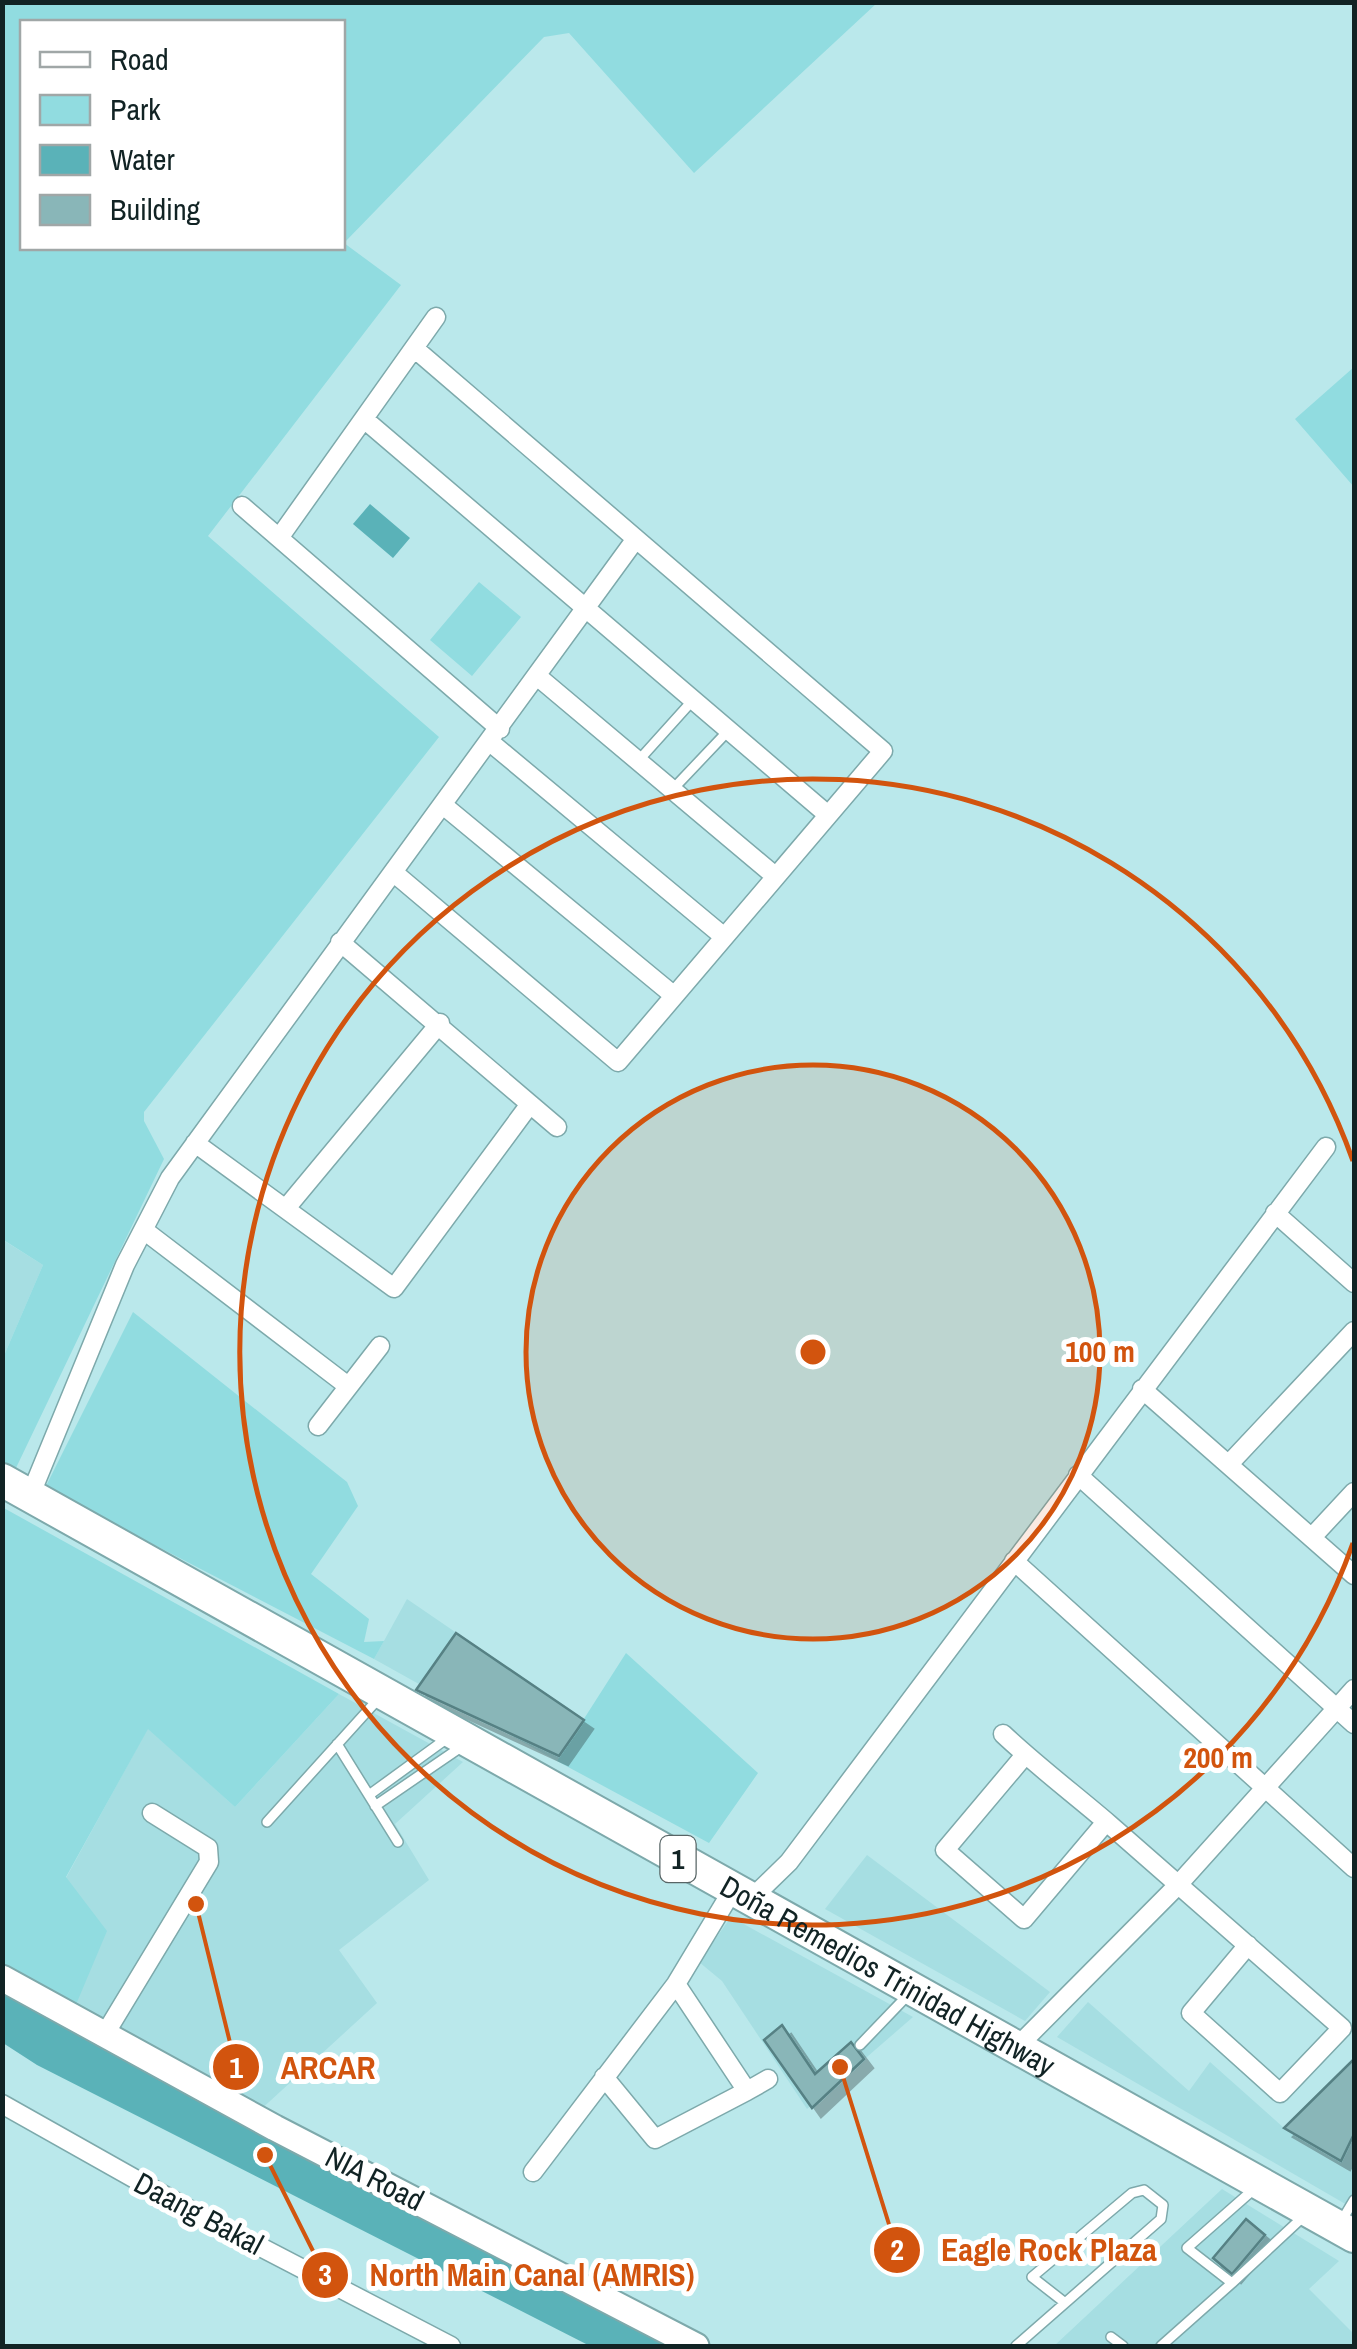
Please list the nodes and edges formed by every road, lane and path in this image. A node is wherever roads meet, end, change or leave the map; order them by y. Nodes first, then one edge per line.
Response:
1 (436, 317) dead end
2 (414, 348) junction
3 (364, 419) junction
4 (242, 506) dead end
5 (279, 538) junction
6 (636, 540) junction
7 (586, 612) junction
8 (537, 676) junction
9 (693, 700) junction
10 (728, 731) junction
11 (495, 735) junction
12 (640, 760) junction
13 (673, 789) junction
14 (443, 805) junction
15 (828, 815) junction
16 (394, 872) junction
17 (776, 876) junction
18 (723, 936) junction
19 (340, 942) junction
20 (672, 994) junction
21 (440, 1024) junction
22 (530, 1104) junction
23 (558, 1127) dead end
24 (195, 1142) junction
25 (1326, 1147) dead end
26 (287, 1206) junction
27 (1275, 1213) junction
28 (145, 1230) junction
29 (1354, 1283) edge
30 (1354, 1331) edge
31 (380, 1346) dead end
32 (348, 1386) junction
33 (1142, 1389) junction
34 (318, 1426) dead end
35 (1229, 1464) junction
36 (1078, 1476) junction
37 (16, 1488) edge
38 (1354, 1492) edge
39 (1313, 1536) junction
40 (1014, 1561) junction
41 (1354, 1576) edge
42 (1354, 1689) edge
43 (385, 1692) junction
44 (1337, 1708) junction
45 (1354, 1724) edge
46 (1004, 1734) dead end
47 (463, 1736) junction
48 (337, 1744) junction
49 (1026, 1755) junction
50 (1264, 1788) junction
51 (369, 1796) junction
52 (376, 1806) junction
53 (152, 1813) dead end
54 (266, 1822) dead end
55 (1106, 1822) junction
56 (398, 1842) dead end
57 (1354, 1868) edge
58 (1177, 1886) junction
59 (741, 1896) junction
60 (1248, 1945) junction
61 (2, 1978) edge
62 (676, 1984) junction
63 (912, 1991) junction
64 (105, 2034) junction
65 (860, 2045) dead end
66 (1016, 2048) junction
67 (604, 2077) junction
68 (768, 2079) dead end
69 (747, 2092) junction
70 (2, 2104) edge
71 (533, 2172) dead end
72 (1260, 2184) junction
73 (1339, 2219) edge
74 (1232, 2283) junction
75 (1064, 2302) junction
76 (1111, 2336) dead end
77 (452, 2346) edge
78 (696, 2346) edge
79 (1016, 2346) edge
80 (1123, 2346) edge
81 (1161, 2346) edge

1 - 2 street
2 - 3 street
2 - 6 street
3 - 5 street
3 - 7 street
4 - 5 street
5 - 11 street
6 - 7 street
6 - 15 street
7 - 8 street
7 - 9 street
8 - 11 street
8 - 12 street
9 - 10 street
9 - 12 lane
10 - 13 lane
10 - 15 street
11 - 14 street
11 - 18 street
12 - 13 street
13 - 17 street
14 - 16 street
14 - 20 street
15 - 17 street
16 - 19 street
16 - 20 street
17 - 18 street
18 - 20 street
19 - 21 street
19 - 24 street
21 - 22 street
21 - 26 street
22 - 23 street
22 - 26 street
24 - 26 street
24 - 28 street
25 - 27 street
27 - 29 street
27 - 33 street
28 - 32 street
28 - 37 street
30 - 35 street
31 - 32 street
32 - 34 street
33 - 35 street
33 - 36 street
35 - 39 street
36 - 40 street
36 - 44 street
37 - 43 highway, Doña Remedios Trinidad Highway / 1
38 - 39 street
39 - 41 street
40 - 50 street
40 - 59 street
42 - 44 street
43 - 47 highway, Doña Remedios Trinidad Highway / 1
43 - 48 lane
44 - 45 street
44 - 50 street
46 - 49 street
47 - 51 lane
47 - 52 lane
47 - 59 highway, Doña Remedios Trinidad Highway / 1
48 - 51 lane
48 - 54 lane
49 - 55 street
49 - 55 street
50 - 57 street
50 - 58 street
51 - 52 lane
52 - 56 lane
53 - 64 street
55 - 58 street
58 - 60 street
58 - 66 street
59 - 62 street
59 - 63 highway, Doña Remedios Trinidad Highway / 1
60 - 60 street
61 - 64 street, NIA Road
62 - 67 street
62 - 69 street
63 - 65 lane
63 - 66 highway, Doña Remedios Trinidad Highway / 1
64 - 78 street, NIA Road
66 - 72 highway, Doña Remedios Trinidad Highway / 1
67 - 69 street
67 - 71 street
68 - 69 street
70 - 77 street, Daang Bakal
72 - 73 highway, Doña Remedios Trinidad Highway / 1
72 - 74 lane
73 - 74 lane
74 - 81 lane
75 - 75 lane
75 - 79 lane
76 - 80 lane

